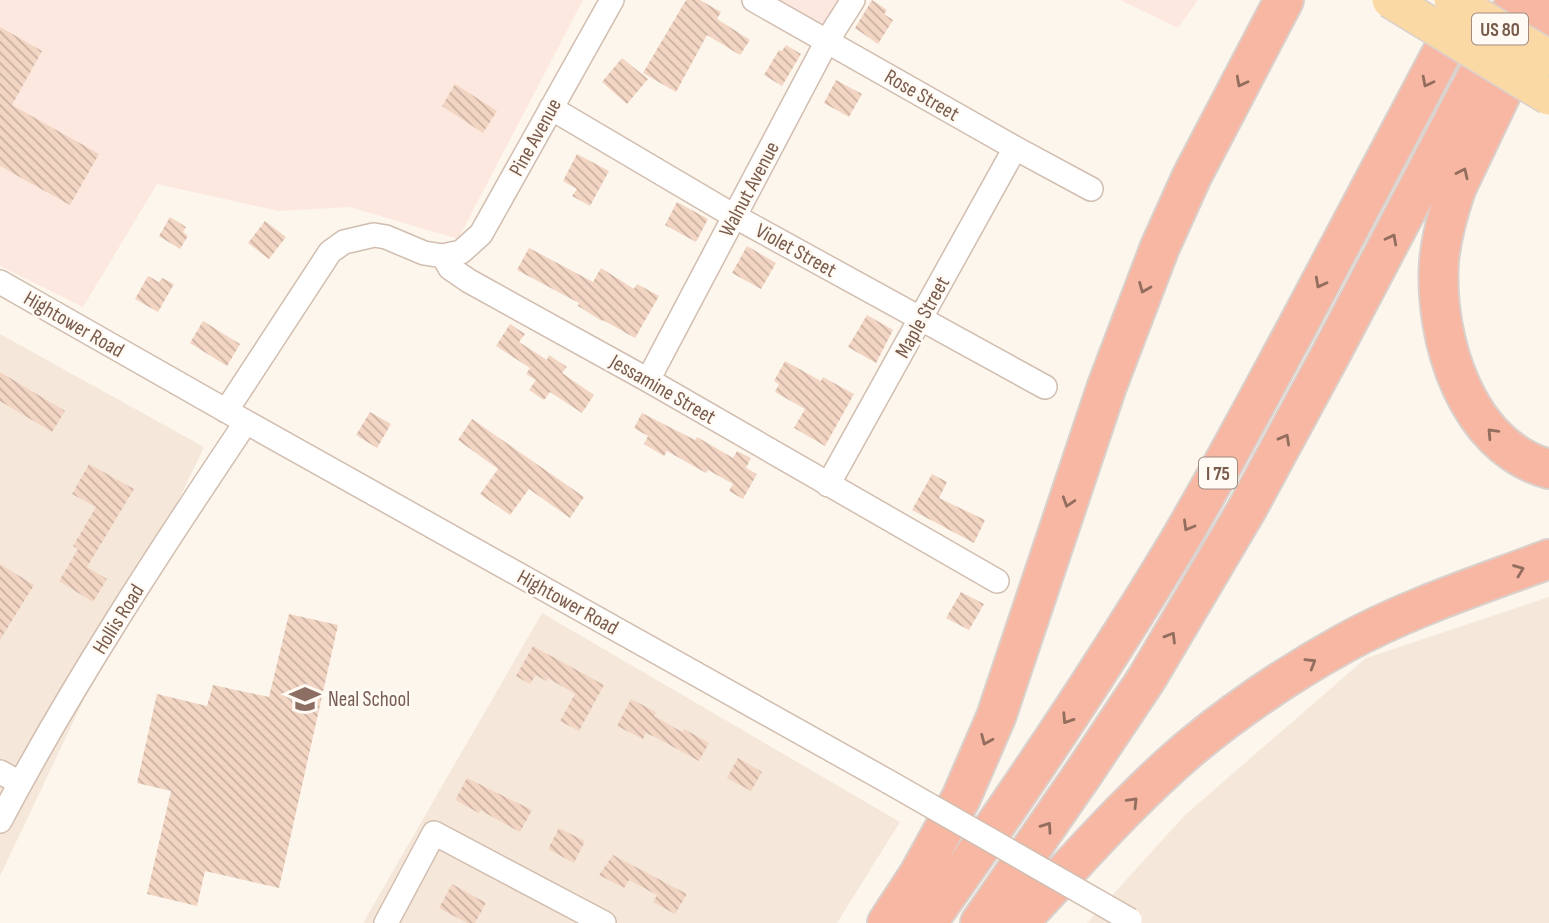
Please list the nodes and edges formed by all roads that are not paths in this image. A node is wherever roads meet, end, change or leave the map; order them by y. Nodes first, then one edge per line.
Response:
1 (612, 0) edge
2 (754, 0) edge
3 (853, 0) edge
4 (1284, 0) edge
5 (1390, 0) edge
6 (1451, 0) edge
7 (1469, 0) edge
8 (1517, 0) edge
9 (1546, 0) edge
10 (1266, 17) edge
11 (827, 41) junction
12 (1549, 58) edge
13 (1549, 97) edge
14 (551, 108) junction
15 (1015, 148) junction
16 (1091, 189) dead end
17 (734, 216) junction
18 (327, 256) joint
19 (443, 256) junction
20 (0, 282) edge
21 (921, 318) junction
22 (648, 380) junction
23 (1045, 387) dead end
24 (236, 417) junction
25 (1549, 469) edge
26 (828, 485) junction
27 (1549, 559) edge
28 (997, 581) dead end
29 (10, 778) edge
30 (0, 821) edge
31 (1133, 922) edge
32 (386, 923) edge
33 (604, 923) edge
34 (887, 923) edge
35 (928, 923) edge
36 (980, 923) edge
37 (1018, 923) edge

1 - 14 street, Pine Avenue
2 - 11 street, Rose Street
3 - 11 street, Walnut Avenue
4 - 10 highway
5 - 13 main road, US 80, bridge
6 - 12 main road, US 80, bridge
7 -> 35 highway, I 75
36 -> 8 highway, I 75
25 -> 9 highway
10 -> 34 highway
11 - 15 street, Rose Street
11 - 17 street, Walnut Avenue
14 - 17 street, Violet Street
14 - 19 street, Pine Avenue
15 - 16 street, Rose Street
15 - 21 street, Maple Street
17 - 21 street, Violet Street
17 - 22 street, Walnut Avenue
18 - 19 street, Jessamine Street
18 - 24 street, Hollis Road
19 - 22 street, Jessamine Street
20 - 24 street, Hightower Road
21 - 23 street, Violet Street
21 - 26 street, Maple Street
22 - 26 street, Jessamine Street
24 - 29 street, Hollis Road
24 - 31 street, Hightower Road, bridge
26 - 28 street, Jessamine Street
37 -> 27 highway
29 - 30 street, Hollis Road
32 - 33 street

